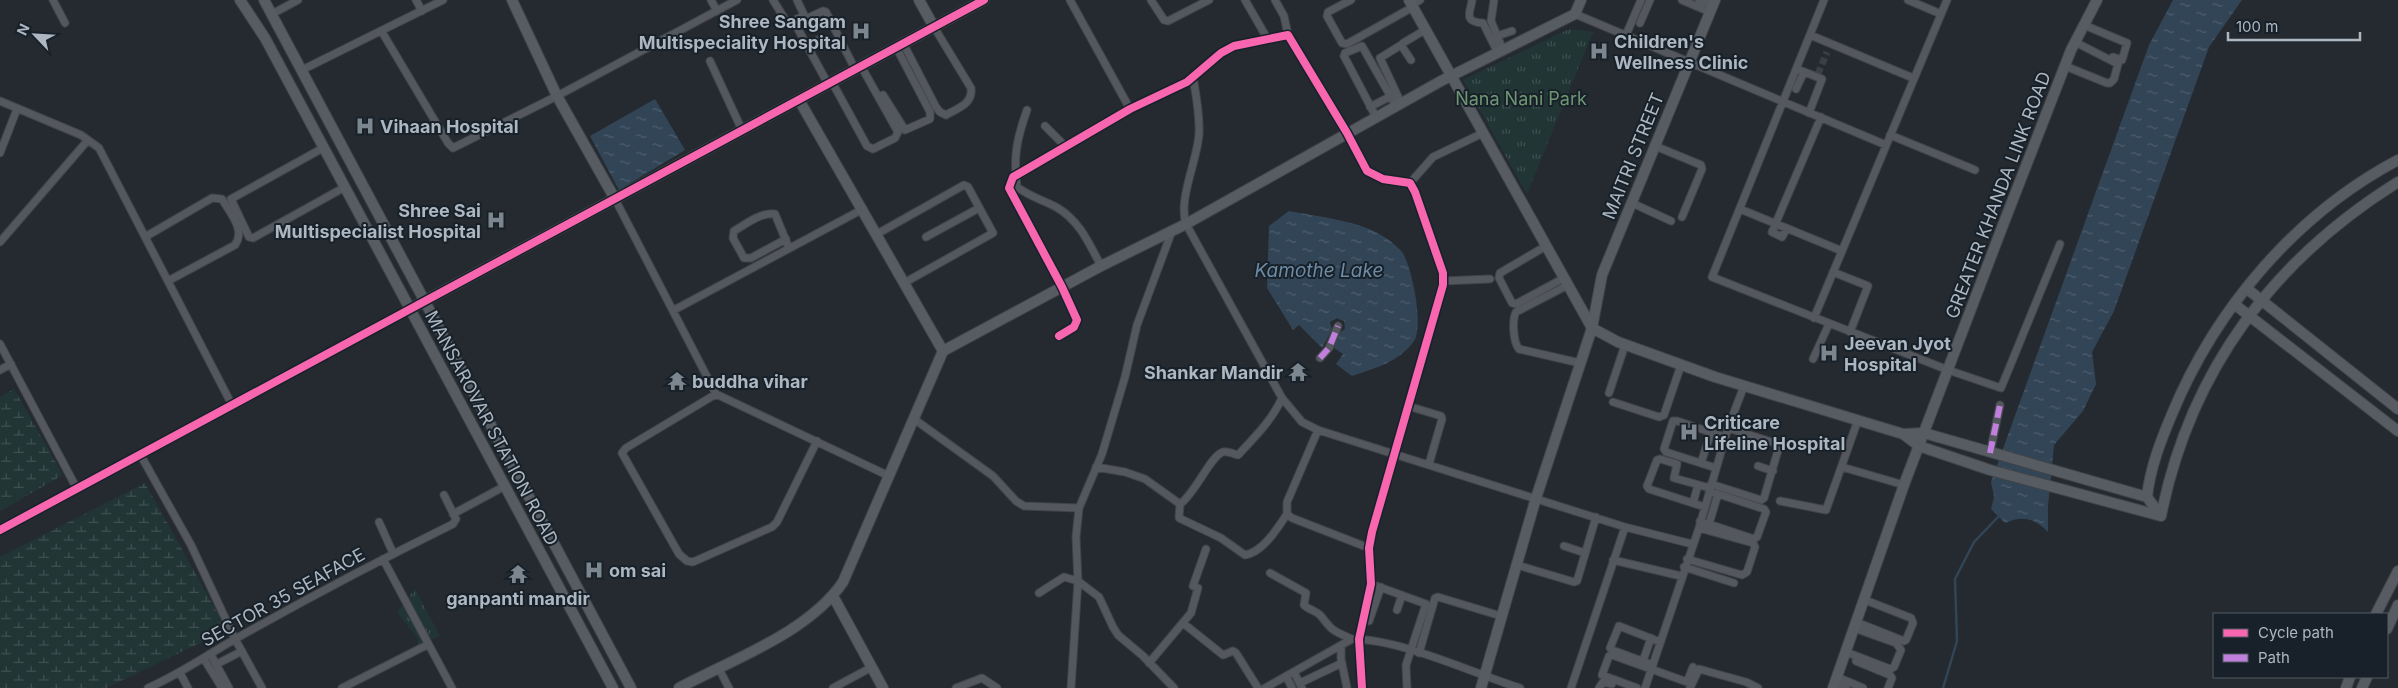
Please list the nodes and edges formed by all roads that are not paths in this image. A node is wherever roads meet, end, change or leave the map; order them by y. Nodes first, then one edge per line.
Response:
1 (53, 0) edge
2 (240, 0) edge
3 (264, 0) edge
4 (298, 0) edge
5 (416, 0) edge
6 (442, 0) edge
7 (512, 0) edge
8 (710, 0) edge
9 (736, 0) edge
10 (773, 0) edge
11 (799, 0) edge
12 (919, 0) edge
13 (1070, 0) edge
14 (1151, 0) edge
15 (1209, 0) edge
16 (1245, 0) edge
17 (1275, 0) edge
18 (1351, 0) edge
19 (1472, 0) edge
20 (1494, 0) edge
21 (1581, 0) edge
22 (1641, 0) edge
23 (1650, 0) edge
24 (1682, 0) edge
25 (1699, 0) edge
26 (1824, 0) edge
27 (1908, 0) edge
28 (1946, 0) edge
29 (2097, 0) edge
30 (981, 1) edge
31 (1414, 3) edge
32 (1713, 6) edge
33 (806, 10) dead end
34 (422, 11) junction
35 (717, 11) junction
36 (272, 14) junction
37 (1576, 14) junction
38 (1941, 14) junction
39 (65, 23) dead end
40 (1640, 24) dead end
41 (2084, 25) junction
42 (934, 27) junction
43 (1425, 30) junction
44 (1512, 31) dead end
45 (382, 32) junction
46 (1288, 35) junction
47 (1626, 35) junction
48 (1810, 35) junction
49 (1497, 36) junction
50 (1267, 38) junction
51 (820, 39) dead end
52 (2076, 41) junction
53 (1403, 43) dead end
54 (900, 45) junction
55 (807, 46) junction
56 (1500, 51) junction
57 (1410, 60) dead end
58 (710, 61) dead end
59 (1690, 63) junction
60 (860, 66) junction
61 (2065, 66) junction
62 (1799, 69) junction
63 (302, 70) junction
64 (1818, 74) dead end
65 (1452, 76) junction
66 (1193, 77) junction
67 (1913, 78) junction
68 (308, 82) junction
69 (830, 83) junction
70 (1796, 89) dead end
71 (292, 91) junction
72 (557, 96) junction
73 (1391, 96) junction
74 (798, 100) junction
75 (0, 101) edge
76 (1784, 102) junction
77 (1398, 105) junction
78 (1370, 107) junction
79 (17, 108) junction
80 (1027, 110) dead end
81 (1130, 110) junction
82 (1809, 113) junction
83 (1376, 117) junction
84 (1821, 117) junction
85 (1045, 126) dead end
86 (742, 130) junction
87 (1347, 132) junction
88 (1483, 133) junction
89 (1890, 135) junction
90 (88, 140) junction
91 (1886, 144) junction
92 (1065, 146) junction
93 (1655, 146) junction
94 (323, 148) junction
95 (0, 153) edge
96 (2398, 160) edge
97 (1975, 170) dead end
98 (1016, 174) junction
99 (2398, 182) edge
100 (1410, 183) junction
101 (345, 187) junction
102 (615, 199) junction
103 (1632, 204) junction
104 (979, 208) junction
105 (863, 209) junction
106 (1740, 209) junction
107 (1682, 217) dead end
108 (1672, 221) dead end
109 (1776, 223) junction
110 (1186, 224) junction
111 (1172, 231) junction
112 (877, 234) junction
113 (145, 237) junction
114 (926, 237) dead end
115 (786, 239) junction
116 (0, 242) edge
117 (2060, 244) dead end
118 (1546, 246) junction
119 (789, 248) junction
120 (1842, 251) junction
121 (1101, 266) junction
122 (1833, 272) junction
123 (1490, 280) dead end
124 (168, 281) junction
125 (1443, 281) junction
126 (1566, 281) junction
127 (904, 283) junction
128 (1062, 287) junction
129 (2246, 288) junction
130 (2260, 300) junction
131 (425, 301) junction
132 (2234, 304) junction
133 (410, 309) junction
134 (674, 310) junction
135 (2249, 315) junction
136 (1814, 318) junction
137 (1830, 324) junction
138 (1338, 326) dead end
139 (1592, 328) junction
140 (1850, 332) junction
141 (1059, 336) dead end
142 (0, 344) edge
143 (1625, 344) junction
144 (943, 351) junction
145 (1320, 358) dead end
146 (1814, 359) dead end
147 (1580, 363) junction
148 (11, 364) junction
149 (1681, 365) junction
150 (0, 370) edge
151 (1948, 370) junction
152 (1744, 386) junction
153 (1609, 393) dead end
154 (716, 394) junction
155 (1282, 398) junction
156 (1613, 402) dead end
157 (232, 405) junction
158 (2000, 405) dead end
159 (1408, 406) junction
160 (2398, 409) edge
161 (914, 419) junction
162 (1858, 420) junction
163 (1728, 428) junction
164 (1318, 430) junction
165 (2398, 431) edge
166 (1711, 432) junction
167 (1924, 433) junction
168 (1903, 434) junction
169 (1725, 437) junction
170 (817, 441) junction
171 (1919, 446) junction
172 (1394, 453) junction
173 (140, 454) junction
174 (1991, 454) junction
175 (1701, 463) junction
176 (1429, 464) junction
177 (1758, 466) dead end
178 (1096, 467) junction
179 (1842, 467) junction
180 (1716, 468) junction
181 (1773, 471) junction
182 (889, 476) junction
183 (1698, 485) junction
184 (1904, 485) junction
185 (505, 486) junction
186 (1710, 488) junction
187 (77, 489) junction
188 (526, 492) junction
189 (1718, 494) junction
190 (444, 495) dead end
191 (2147, 497) junction
192 (1536, 498) junction
193 (512, 500) junction
194 (1780, 501) dead end
195 (1693, 503) junction
196 (1180, 504) junction
197 (1705, 507) junction
198 (1079, 508) junction
199 (453, 514) junction
200 (1286, 514) junction
201 (2161, 516) junction
202 (1596, 517) junction
203 (379, 522) dead end
204 (1709, 524) junction
205 (1699, 525) junction
206 (1625, 527) junction
207 (0, 530) edge
208 (1692, 544) junction
209 (1564, 546) dead end
210 (1369, 548) junction
211 (1206, 549) dead end
212 (393, 553) junction
213 (1585, 553) junction
214 (383, 559) junction
215 (1614, 560) junction
216 (1686, 563) junction
217 (1517, 565) junction
218 (2398, 571) edge
219 (1270, 574) dead end
220 (1681, 576) junction
221 (1078, 581) junction
222 (1734, 582) dead end
223 (1371, 584) junction
224 (1380, 587) junction
225 (1039, 593) dead end
226 (1402, 595) junction
227 (833, 596) junction
228 (1865, 600) junction
229 (2398, 605) edge
230 (1397, 610) dead end
231 (2377, 613) edge
232 (1502, 616) junction
233 (1369, 621) dead end
234 (1183, 623) junction
235 (2388, 623) edge
236 (1855, 625) junction
237 (1651, 638) junction
238 (235, 639) junction
239 (1356, 639) junction
240 (1660, 642) junction
241 (427, 644) junction
242 (1341, 646) junction
243 (1411, 650) junction
244 (242, 651) junction
245 (1419, 653) junction
246 (1845, 654) junction
247 (211, 655) junction
248 (204, 659) junction
249 (1643, 661) junction
250 (1150, 663) junction
251 (1342, 663) junction
252 (217, 664) junction
253 (718, 667) junction
254 (872, 667) junction
255 (1693, 667) dead end
256 (1651, 669) junction
257 (1294, 672) junction
258 (180, 673) junction
259 (1286, 676) junction
260 (1485, 677) junction
261 (982, 678) junction
262 (1834, 683) edge
263 (1301, 685) edge
264 (1268, 687) edge
265 (148, 688) edge
266 (188, 688) edge
267 (222, 688) edge
268 (229, 688) edge
269 (262, 688) edge
270 (342, 688) edge
271 (452, 688) edge
272 (612, 688) edge
273 (631, 688) edge
274 (679, 688) edge
275 (729, 688) edge
276 (833, 688) edge
277 (883, 688) edge
278 (956, 688) edge
279 (975, 688) edge
280 (997, 688) edge
281 (1071, 688) edge
282 (1174, 688) edge
283 (1258, 688) edge
284 (1292, 688) edge
285 (1347, 688) edge
286 (1362, 688) edge
287 (1407, 688) edge
288 (1481, 688) edge
289 (1520, 688) edge
290 (1571, 688) edge
291 (1599, 688) edge
292 (1624, 688) edge
293 (1637, 688) edge
294 (1645, 688) edge
295 (1687, 688) edge
296 (1690, 688) edge
297 (1758, 688) edge
298 (1846, 688) edge
299 (1863, 688) edge
300 (1888, 688) edge

1 - 39 street
2 - 71 street, MANSAROVAR STATION ROAD
3 - 36 street, MANSAROVAR STATION ROAD
4 - 36 street
5 - 34 street
6 - 34 street
7 - 72 street
8 - 35 street
9 - 35 street
10 - 11 street
11 - 33 street
12 - 42 street
13 - 81 street
14 - 15 street
16 - 50 street
17 - 46 street
18 - 31 street
19 - 56 street
20 - 49 street
21 - 37 street
22 - 47 street
23 - 40 street
24 - 32 street
25 - 32 street
26 - 48 street
27 - 38 street
28 - 38 street
29 - 41 street, GREATER KHANDA LINK ROAD
30 - 42 street
31 - 43 street
32 - 59 street, MAITRI STREET
34 - 45 street
35 - 72 street
36 - 63 street, MANSAROVAR STATION ROAD
37 - 47 street
37 - 56 street
38 - 67 street
41 - 52 street, GREATER KHANDA LINK ROAD
41 - 52 street
42 - 54 street
42 - 54 street
43 - 53 street
43 - 65 street
44 - 49 street
45 - 63 street
45 - 72 street
46 - 50 street
46 - 87 street
47 - 59 street
48 - 62 street
48 - 67 street
49 - 56 street
50 - 66 street
51 - 55 street
52 - 61 street, GREATER KHANDA LINK ROAD
52 - 61 street
54 - 60 street
54 - 60 street
55 - 60 street
55 - 69 street
56 - 65 street
57 - 77 street
58 - 86 street
59 - 76 street
59 - 93 street, MAITRI STREET
60 - 69 street
60 - 69 street
61 - 151 street, GREATER KHANDA LINK ROAD
62 - 64 street
62 - 70 street
62 - 76 street
62 - 82 street
63 - 68 street, MANSAROVAR STATION ROAD
65 - 77 street
65 - 88 street
66 - 81 street
66 - 110 street
67 - 89 street
68 - 71 street
68 - 131 street, MANSAROVAR STATION ROAD
69 - 74 street
71 - 94 street, MANSAROVAR STATION ROAD
72 - 102 street
73 - 77 street
73 - 78 street
73 - 78 street
74 - 86 street
74 - 105 street
75 - 79 street
76 - 82 street
76 - 106 street
77 - 83 street
78 - 83 street
79 - 90 street
79 - 95 street
80 - 98 street
81 - 92 street
82 - 84 street
83 - 87 street
84 - 91 street
84 - 109 street
85 - 92 street
86 - 102 street
87 - 100 street
87 - 110 street
88 - 100 street
88 - 118 street
89 - 91 street
89 - 97 street
90 - 113 street
90 - 116 street
91 - 120 street
92 - 98 street
93 - 103 street, MAITRI STREET
93 - 107 street
94 - 101 street, MANSAROVAR STATION ROAD
94 - 101 street
96 - 129 street
98 - 121 street
98 - 128 street
99 - 130 street
100 - 125 street
101 - 133 street, MANSAROVAR STATION ROAD
102 - 131 street
102 - 134 street
103 - 108 street
103 - 139 street, MAITRI STREET
104 - 112 street
104 - 114 street
104 - 127 street
105 - 112 street
105 - 119 street
106 - 109 street
106 - 136 street
109 - 120 street
110 - 111 street
110 - 155 street
111 - 121 street
111 - 178 street
112 - 127 street
113 - 124 street
113 - 124 street
115 - 115 street
115 - 119 street
117 - 151 street
118 - 126 street
118 - 126 street
119 - 134 street
120 - 122 street
121 - 128 street
122 - 136 street
122 - 140 street
123 - 125 street
124 - 157 street
125 - 159 street
126 - 139 street
126 - 147 street
127 - 144 street
128 - 141 street
128 - 144 street
129 - 130 street
129 - 132 street
130 - 135 street
130 - 160 street
131 - 133 street
131 - 188 street, MANSAROVAR STATION ROAD
132 - 135 street
132 - 191 street
133 - 157 street
133 - 185 street, MANSAROVAR STATION ROAD
134 - 154 street
135 - 165 street
135 - 201 street
136 - 137 street
137 - 140 street
137 - 146 street
138 - 145 street
139 - 143 street
139 - 147 street, MAITRI STREET
140 - 151 street
142 - 148 street
143 - 149 street
143 - 153 street
144 - 161 street
147 - 192 street, MAITRI STREET
148 - 150 street
148 - 187 street
149 - 152 street
149 - 156 street
151 - 167 street, GREATER KHANDA LINK ROAD
152 - 162 street
152 - 163 street
154 - 170 street
154 - 170 street
155 - 164 street
155 - 196 street
157 - 173 street
158 - 174 street
159 - 172 street
159 - 176 street
161 - 182 street
161 - 198 street
162 - 168 street
162 - 179 street
163 - 169 street
163 - 181 street
164 - 172 street
164 - 200 street
166 - 169 street
166 - 175 street
166 - 175 street
167 - 168 street
167 - 171 street, GREATER KHANDA LINK ROAD
167 - 174 street
168 - 171 street
169 - 180 street
170 - 182 street
171 - 184 street, GREATER KHANDA LINK ROAD
171 - 201 street
172 - 176 street
172 - 210 street
173 - 187 street
173 - 238 street
174 - 191 street
175 - 180 street
176 - 192 street
177 - 181 street
178 - 196 street
178 - 198 street
179 - 184 street
179 - 194 street
180 - 186 street
181 - 186 street
182 - 227 street
183 - 186 street
183 - 195 street
183 - 195 street
184 - 228 street, GREATER KHANDA LINK ROAD
185 - 193 street, MANSAROVAR STATION ROAD
185 - 199 street
186 - 189 street
186 - 197 street
187 - 207 street
188 - 193 street
188 - 273 street, MANSAROVAR STATION ROAD
189 - 204 street
189 - 204 street
190 - 199 street
191 - 201 street
192 - 202 street
192 - 217 street, MAITRI STREET
193 - 272 street, MANSAROVAR STATION ROAD
195 - 197 street
196 - 200 street
197 - 205 street
198 - 221 street
199 - 212 street
200 - 210 street
202 - 206 street
202 - 213 street
203 - 212 street
204 - 205 street
205 - 208 street
205 - 216 street
206 - 208 street
206 - 215 street
208 - 216 street
209 - 213 street
210 - 223 street
211 - 234 street
212 - 214 street
213 - 217 street
214 - 238 street, SECTOR 35 SEAFACE
214 - 241 street, SECTOR 35 SEAFACE
215 - 220 street
215 - 290 street
216 - 220 street
216 - 222 street
217 - 232 street, MAITRI STREET
218 - 231 street
219 - 239 street
220 - 240 street
221 - 225 street
221 - 250 street
221 - 281 street
223 - 224 street
223 - 239 street
224 - 226 street
224 - 233 street
226 - 230 street
226 - 243 street
227 - 253 street
227 - 254 street
228 - 236 street, GREATER KHANDA LINK ROAD
228 - 236 street
229 - 235 street
232 - 245 street
232 - 260 street, MAITRI STREET
234 - 250 street
234 - 283 street
236 - 246 street, GREATER KHANDA LINK ROAD
236 - 246 street
237 - 240 street
237 - 249 street
237 - 249 street
238 - 244 street
238 - 247 street, SECTOR 35 SEAFACE
239 - 242 street
239 - 243 street
239 - 286 street
240 - 256 street
241 - 270 street
241 - 271 street, SECTOR 35 SEAFACE
242 - 251 street
242 - 257 street
243 - 245 street
243 - 287 street
244 - 252 street
244 - 269 street
245 - 260 street
246 - 262 street, GREATER KHANDA LINK ROAD
246 - 300 street
247 - 248 street, SECTOR 35 SEAFACE
247 - 252 street
248 - 258 street, SECTOR 35 SEAFACE
248 - 267 street
249 - 256 street
250 - 282 street
251 - 263 street
251 - 285 street
252 - 268 street
253 - 274 street
253 - 275 street
254 - 276 street
254 - 277 street
255 - 256 street
256 - 293 street
256 - 294 street
256 - 295 street
257 - 259 street
257 - 263 street
258 - 265 street, SECTOR 35 SEAFACE
258 - 266 street
259 - 264 street
259 - 284 street
260 - 288 street, MAITRI STREET
260 - 289 street
261 - 278 street
261 - 279 street
261 - 280 street
262 - 298 street
262 - 299 street
291 - 292 street
296 - 297 street

